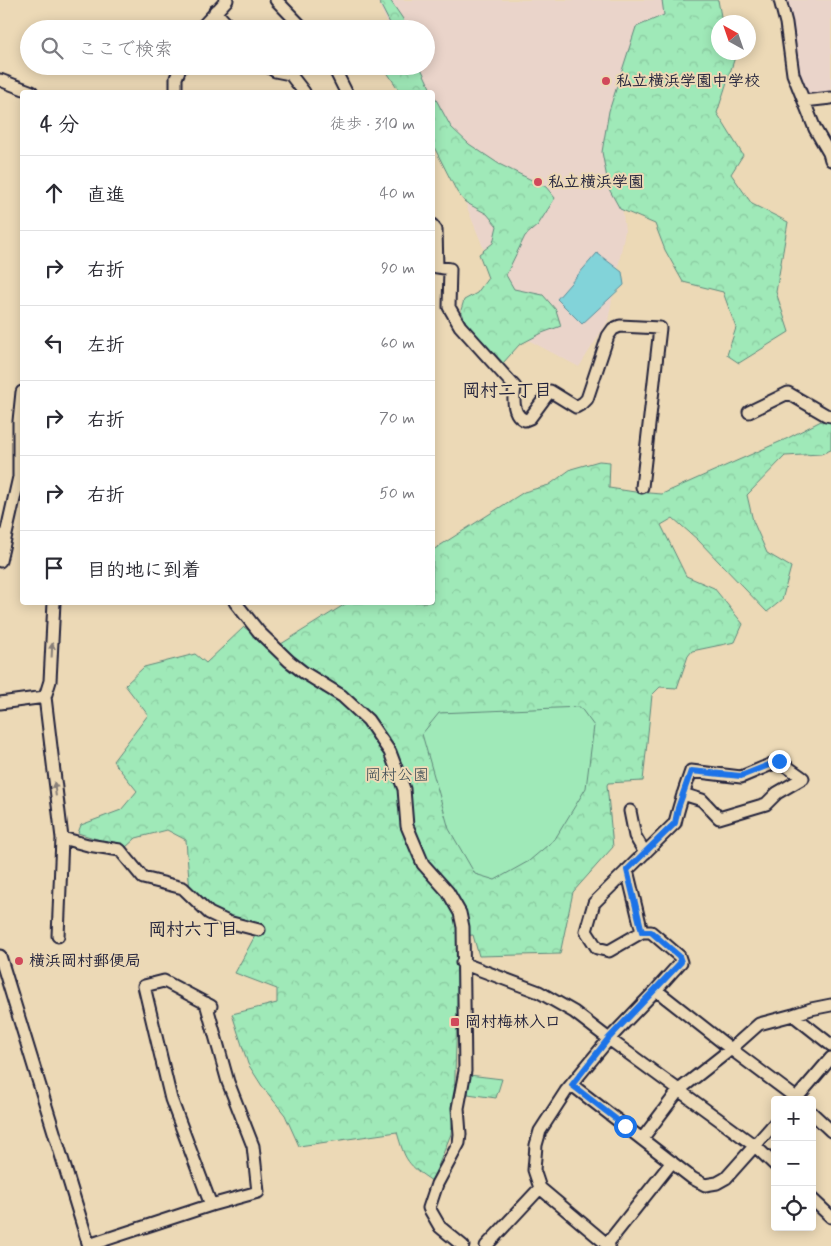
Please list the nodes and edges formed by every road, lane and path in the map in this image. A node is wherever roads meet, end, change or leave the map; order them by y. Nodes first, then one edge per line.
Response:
1 (227, 0) edge
2 (276, 0) edge
3 (780, 0) edge
4 (215, 11) junction
5 (208, 20) edge
6 (223, 20) edge
7 (295, 20) edge
8 (177, 75) edge
9 (291, 75) edge
10 (338, 75) edge
11 (0, 80) edge
12 (27, 90) edge
13 (176, 90) edge
14 (302, 90) edge
15 (345, 90) edge
16 (831, 98) edge
17 (804, 101) junction
18 (831, 160) edge
19 (435, 229) edge
20 (435, 267) edge
21 (20, 411) edge
22 (748, 412) dead end
23 (831, 416) edge
24 (642, 487) dead end
25 (0, 561) edge
26 (54, 605) edge
27 (237, 605) edge
28 (45, 697) junction
29 (0, 703) edge
30 (683, 794) junction
31 (630, 811) dead end
32 (62, 838) junction
33 (645, 853) junction
34 (627, 870) junction
35 (259, 930) dead end
36 (642, 932) junction
37 (58, 936) dead end
38 (0, 956) edge
39 (462, 963) junction
40 (656, 990) junction
41 (831, 1005) edge
42 (793, 1015) junction
43 (608, 1039) junction
44 (831, 1045) edge
45 (730, 1049) junction
46 (831, 1058) edge
47 (572, 1085) junction
48 (679, 1090) junction
49 (793, 1096) edge
50 (799, 1096) edge
51 (816, 1116) edge
52 (771, 1128) edge
53 (831, 1131) edge
54 (642, 1139) junction
55 (755, 1146) junction
56 (771, 1161) edge
57 (672, 1162) junction
58 (540, 1188) junction
59 (816, 1203) edge
60 (211, 1205) junction
61 (831, 1216) edge
62 (608, 1245) edge
63 (89, 1246) edge
64 (463, 1246) edge
65 (486, 1246) edge

1 - 4 street
2 - 7 street
3 - 17 street
4 - 5 street
4 - 6 street
8 - 13 street
9 - 14 street
10 - 15 street
11 - 12 street
16 - 17 street
17 - 18 street
19 - 20 street
20 - 24 street
21 - 25 street
22 - 23 street
28 -> 26 street
27 - 39 street
28 - 29 street
32 -> 28 street
30 - 30 street
30 - 33 street
31 - 33 street
32 - 35 street
32 - 37 street
33 - 34 street
34 - 36 street
34 - 36 street
36 - 40 street
38 - 63 street
39 - 43 street
39 - 64 street
40 - 43 street
40 - 45 street
41 - 42 street
42 - 44 street
42 - 45 street
43 - 47 street
43 - 48 street
45 - 48 street
45 - 49 street
46 - 50 street
47 - 54 street
47 - 58 street
48 - 54 street
48 - 55 street
51 - 53 street
52 - 55 street
54 - 57 street
55 - 56 street
55 - 57 street
57 - 62 street
58 - 62 street
58 - 65 street
59 - 61 street
60 - 60 street
60 - 63 street

